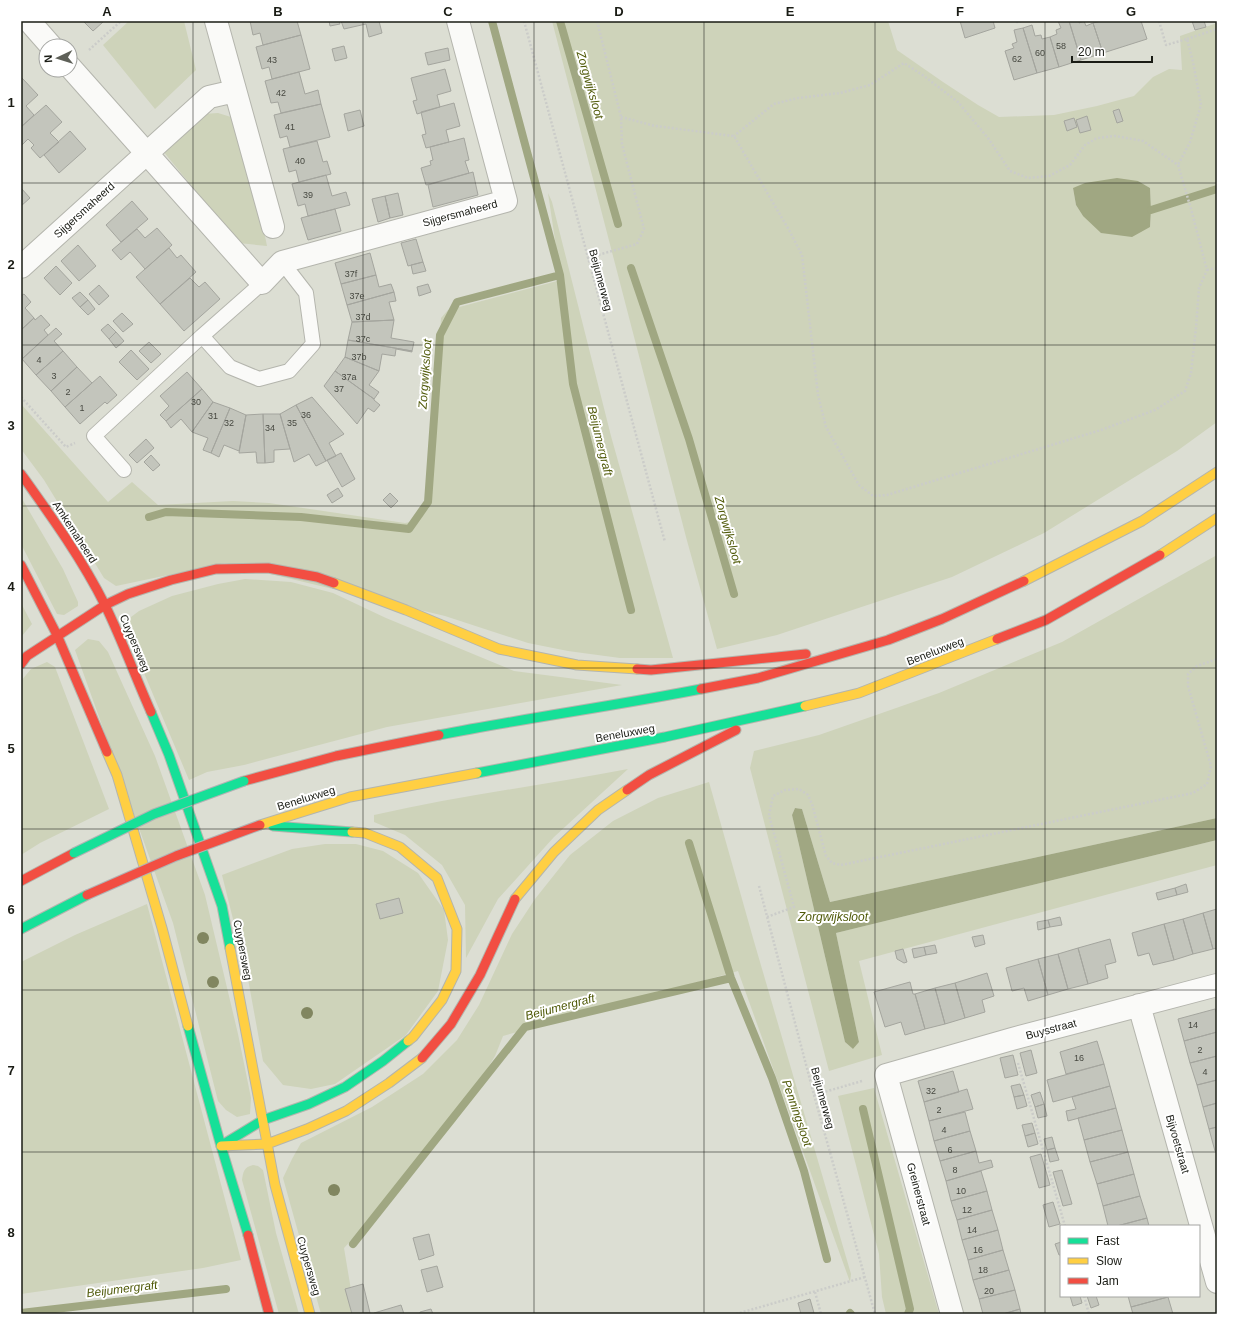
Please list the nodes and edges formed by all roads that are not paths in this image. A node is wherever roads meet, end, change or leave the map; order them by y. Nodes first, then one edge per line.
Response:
1 (29, 21) edge
2 (216, 21) edge
3 (458, 21) edge
4 (44, 38) edge
5 (78, 76) edge
6 (235, 91) junction
7 (148, 153) junction
8 (273, 227) dead end
9 (282, 262) junction
10 (21, 267) edge
11 (262, 283) junction
12 (202, 336) junction
13 (124, 470) dead end
14 (1217, 472) edge
15 (21, 474) edge
16 (1217, 518) edge
17 (21, 565) edge
18 (105, 605) junction
19 (57, 635) junction
20 (860, 648) junction
21 (21, 664) edge
22 (760, 717) junction
23 (260, 825) junction
24 (21, 881) edge
25 (21, 930) edge
26 (1217, 985) edge
27 (1139, 1005) junction
28 (886, 1075) joint
29 (263, 1120) junction
30 (267, 1144) junction
31 (221, 1146) junction
32 (1217, 1282) edge
33 (269, 1314) edge
34 (310, 1314) edge
35 (952, 1314) edge

1 - 4 street
2 - 6 street
3 - 9 street, Sijgersmaheerd
5 - 7 street
6 - 7 street, Sijgersmaheerd
6 - 8 street
7 - 10 street, Sijgersmaheerd
7 - 11 street
9 - 11 street
9 - 12 lane
11 - 12 lane
12 - 13 lane
14 - 20 main road
15 - 18 main road, Amkemaheerd
16 - 22 main road, Beneluxweg
17 - 19 main road
18 - 19 main road
18 - 20 main road
18 - 29 main road, Cuypersweg
19 - 21 main road
19 - 31 main road
20 - 24 main road, bridge
22 - 23 main road, Beneluxweg
22 - 30 main road
23 - 25 main road, Beneluxweg, bridge
23 - 29 main road
26 - 27 street, Buysstraat
27 - 28 street, Buysstraat
27 - 32 street, Bijvoetstraat
28 - 35 street, Greinerstraat
29 - 30 main road, Cuypersweg
29 - 31 main road
30 - 31 main road
30 - 34 main road, Cuypersweg
31 - 33 main road

